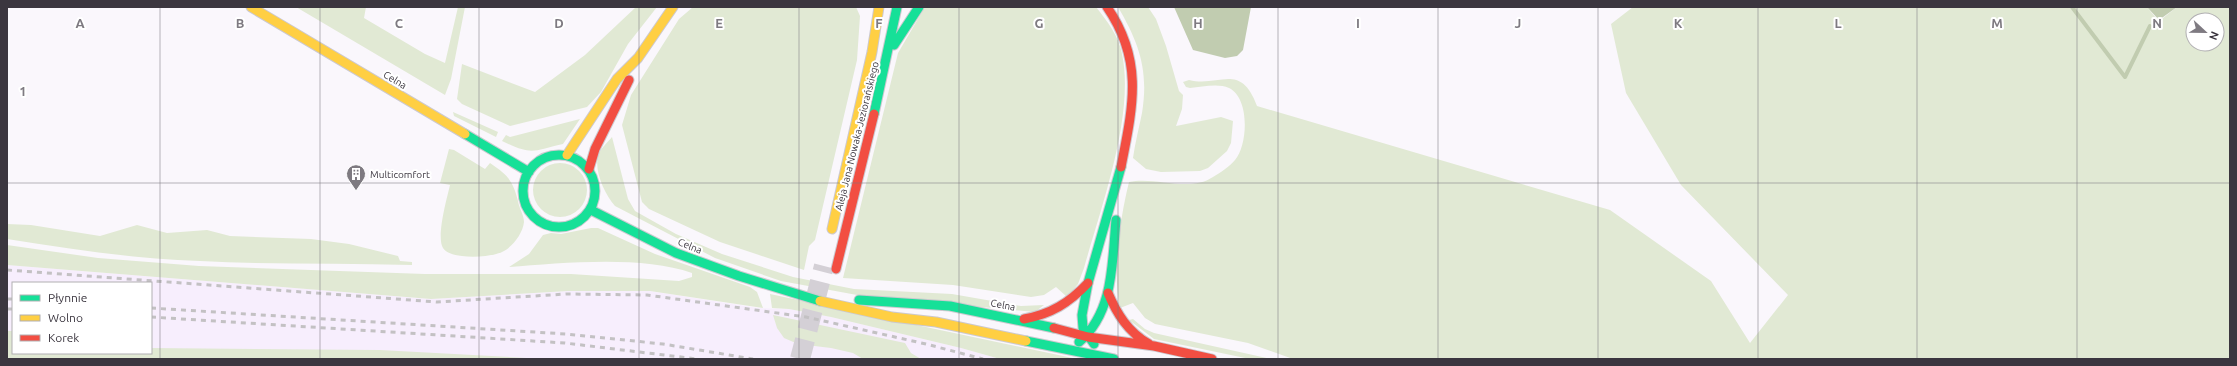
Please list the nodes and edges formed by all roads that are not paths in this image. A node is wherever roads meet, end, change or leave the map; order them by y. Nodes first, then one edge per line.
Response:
1 (251, 7) edge
2 (673, 7) edge
3 (879, 7) edge
4 (896, 7) edge
5 (919, 7) edge
6 (1107, 7) edge
7 (868, 14) dead end
8 (872, 52) junction
9 (888, 55) junction
10 (638, 58) junction
11 (567, 155) junction
12 (589, 169) junction
13 (529, 172) junction
14 (1119, 180) junction
15 (590, 210) junction
16 (830, 235) dead end
17 (836, 269) dead end
18 (1088, 283) junction
19 (786, 291) junction
20 (1108, 293) junction
21 (1021, 320) junction
22 (1088, 337) junction
23 (1051, 346) junction
24 (1154, 346) junction
25 (1114, 359) edge
26 (1119, 359) edge
27 (1212, 359) edge

1 - 13 street, Celna
2 - 10 street
3 - 8 street, Aleja Jana Nowaka-Jeziorańskiego
4 - 9 street, Aleja Jana Nowaka-Jeziorańskiego
5 - 9 street
6 - 14 street
7 - 8 street
8 - 16 street, Aleja Jana Nowaka-Jeziorańskiego
9 - 17 street, Aleja Jana Nowaka-Jeziorańskiego
10 - 11 street
10 - 12 street
11 - 12 street
11 - 13 street
12 - 15 street
13 - 15 street
14 - 18 street
14 - 20 street
15 - 19 street, Celna
18 - 21 street
18 - 22 street
19 - 21 street, Celna
19 - 23 street, Celna
20 - 22 street
20 - 24 street
21 - 22 street, Celna
22 - 23 street
22 - 24 street, Celna
22 - 26 street
23 - 25 street, Celna
24 - 27 street, Celna

